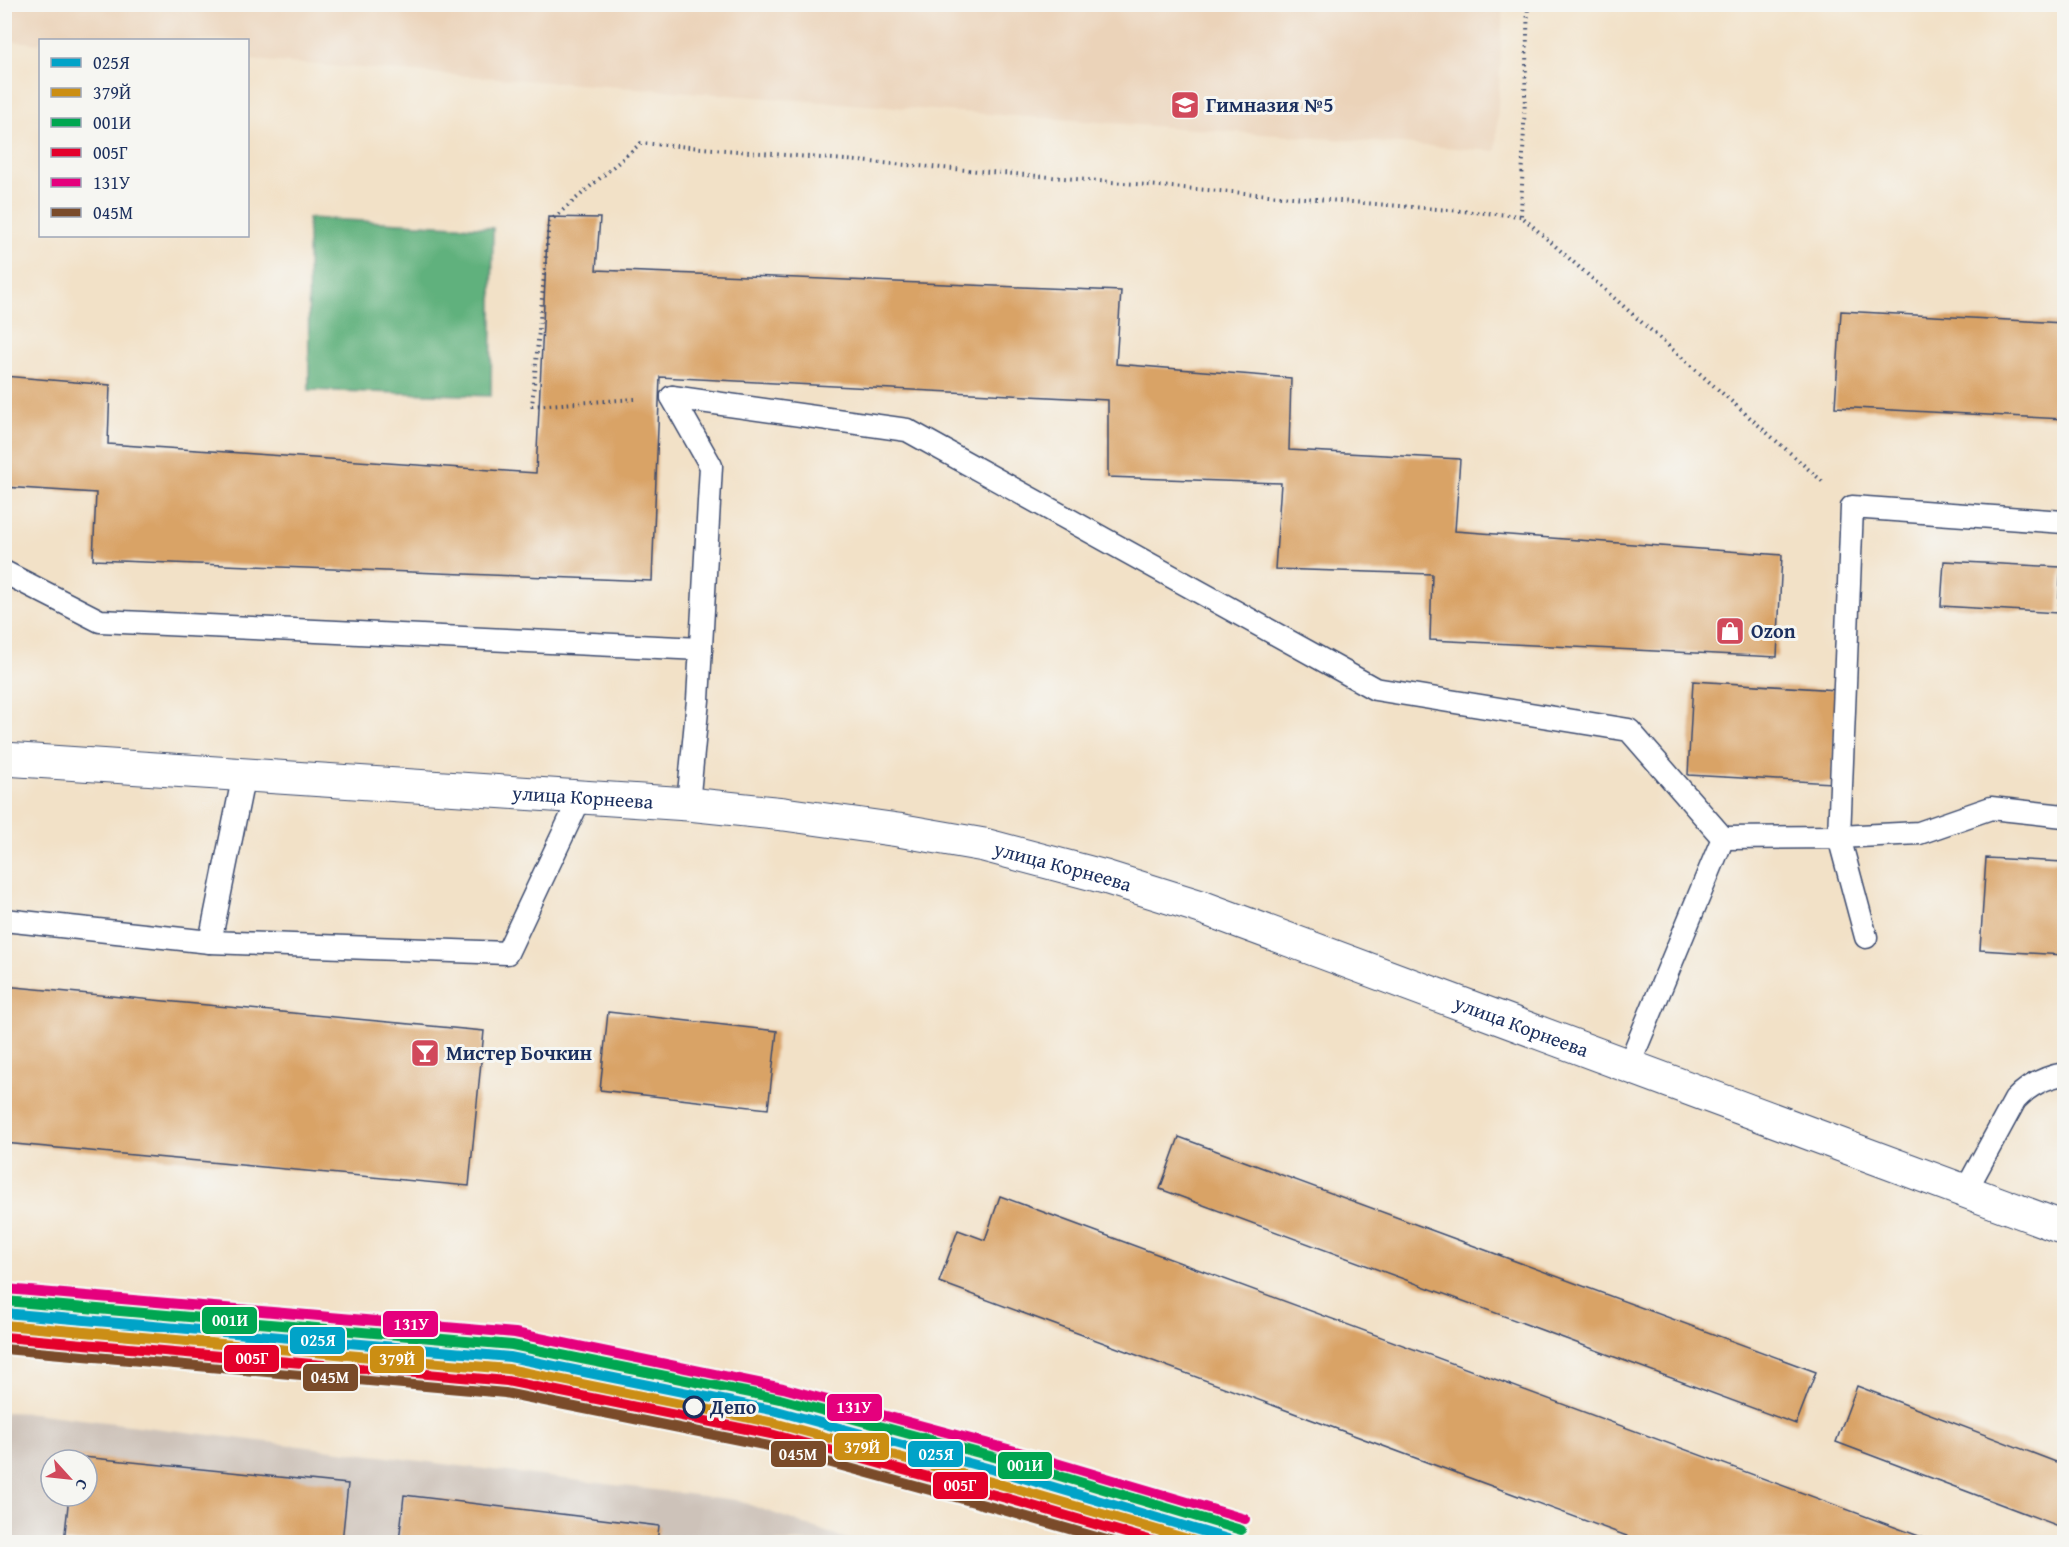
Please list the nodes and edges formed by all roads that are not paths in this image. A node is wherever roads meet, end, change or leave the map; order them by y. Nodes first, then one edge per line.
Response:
1 (2064, 522) edge
2 (4, 572) edge
3 (700, 649) junction
4 (4, 759) edge
5 (244, 774) junction
6 (581, 796) junction
7 (688, 804) junction
8 (2064, 816) edge
9 (1723, 837) junction
10 (1839, 837) junction
11 (4, 920) edge
12 (1866, 937) dead end
13 (210, 942) junction
14 (1628, 1067) junction
15 (2064, 1074) edge
16 (1966, 1190) junction
17 (2064, 1228) edge

1 - 10 lane
2 - 3 lane
3 - 7 lane
3 - 9 lane
4 - 5 street, улица Корнеева
5 - 6 street, улица Корнеева
5 - 13 lane
6 - 7 street, улица Корнеева
6 - 13 lane
7 - 14 street, улица Корнеева
8 - 10 lane
9 - 10 lane
9 - 14 lane
10 - 12 lane
11 - 13 lane
14 - 16 street, улица Корнеева
15 - 16 lane
16 - 17 street, улица Корнеева

